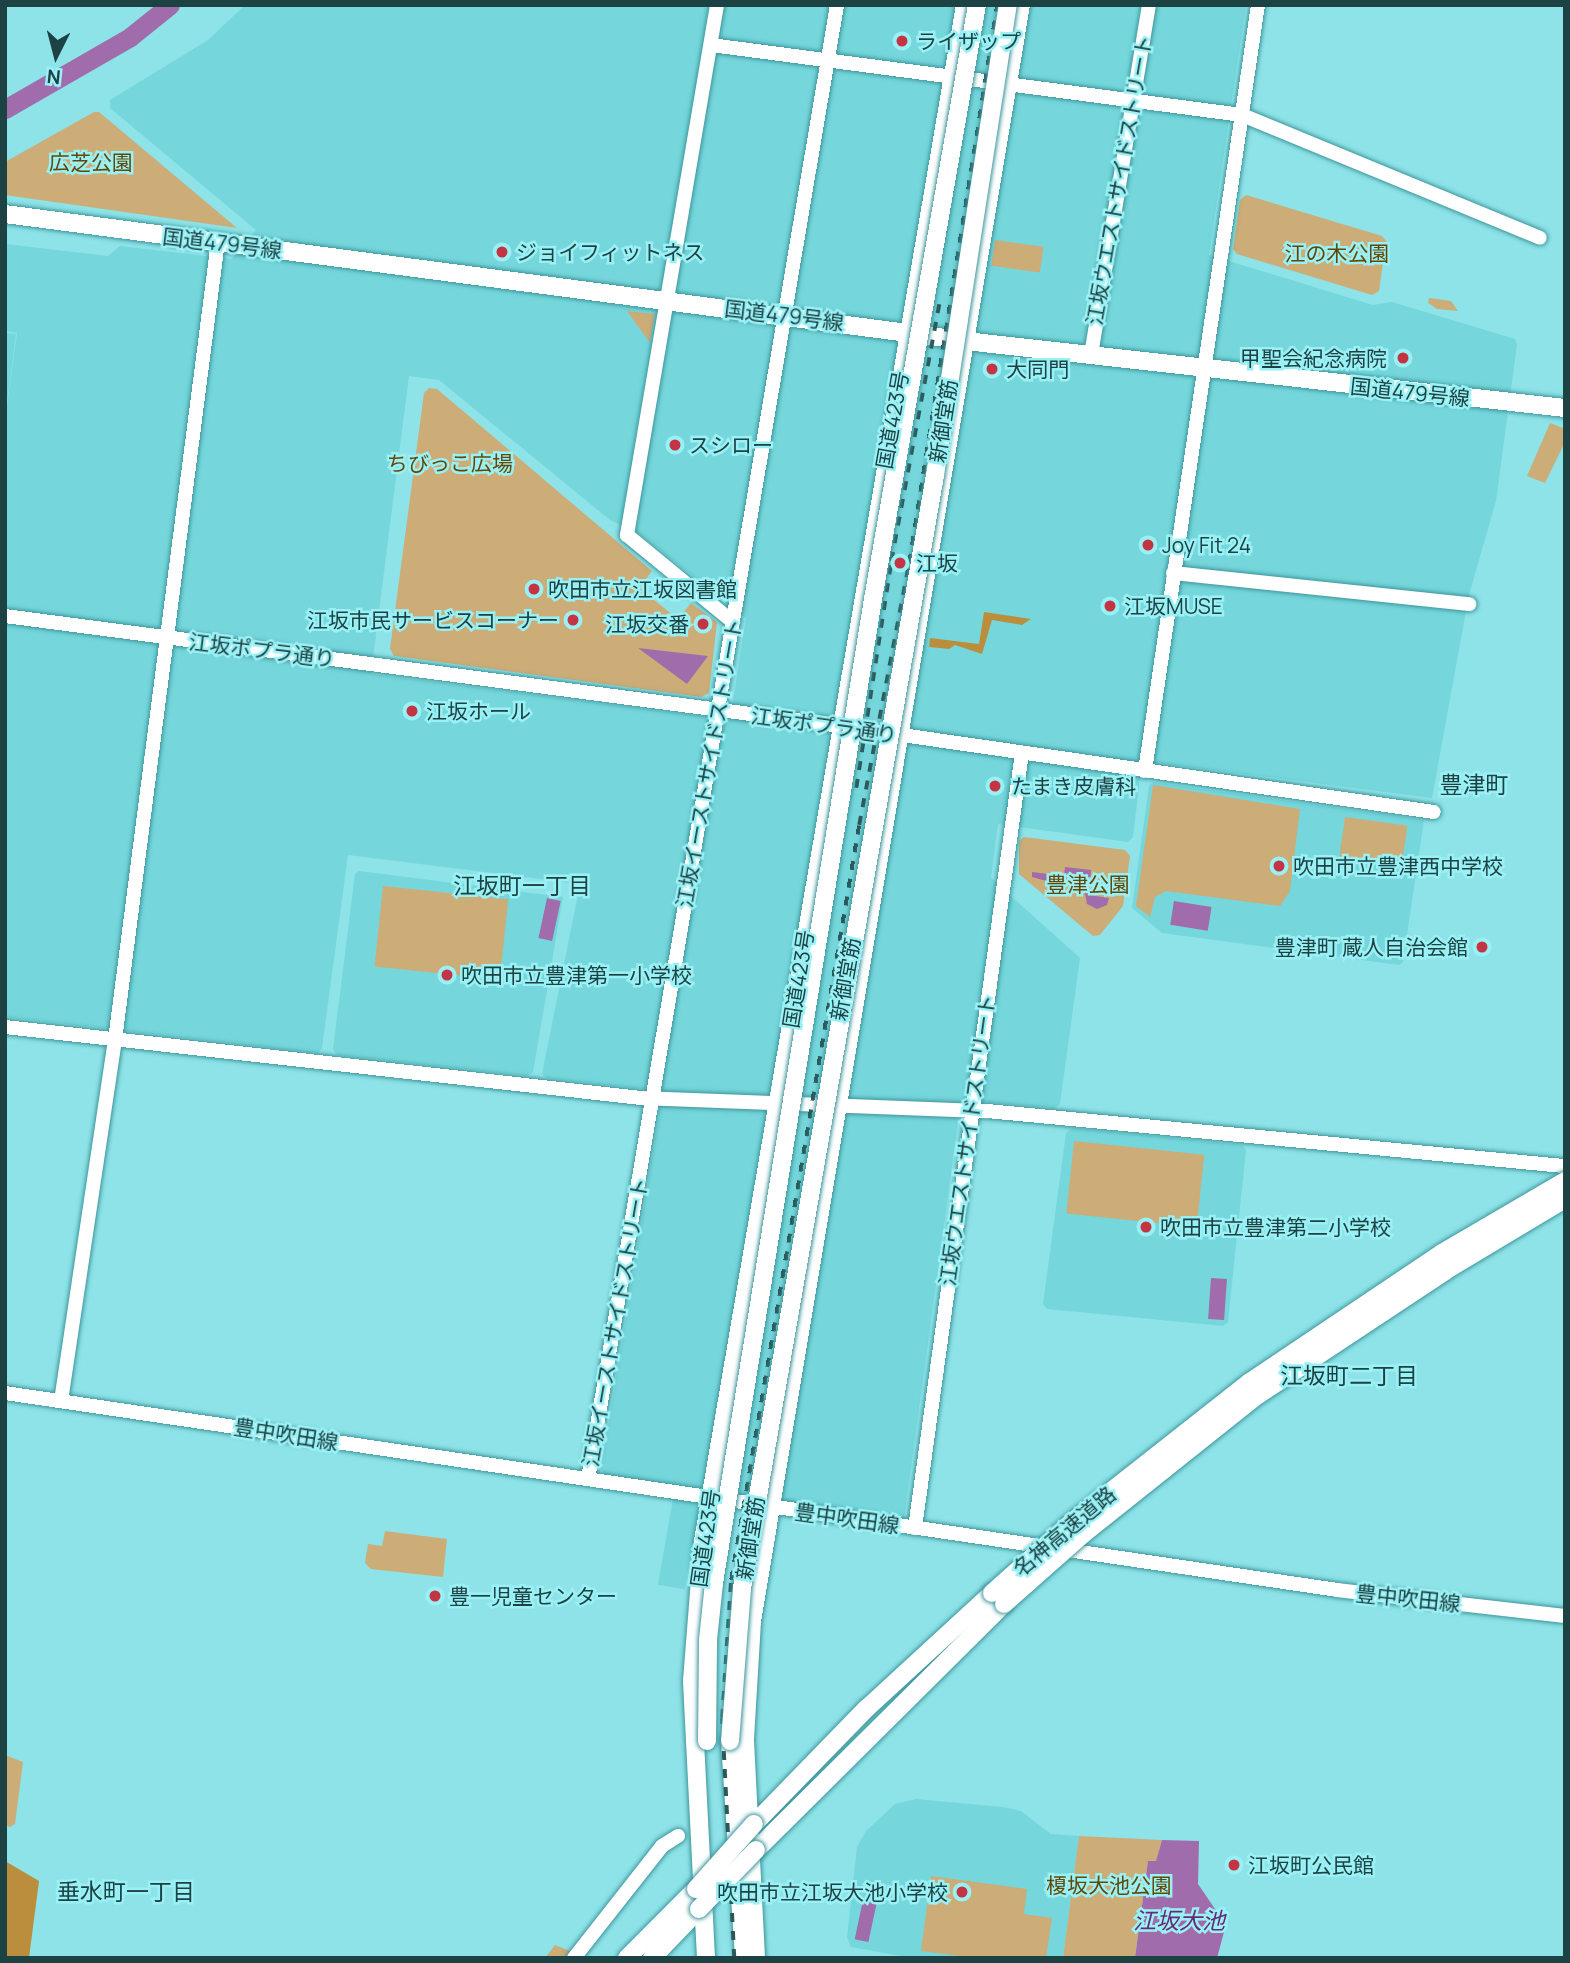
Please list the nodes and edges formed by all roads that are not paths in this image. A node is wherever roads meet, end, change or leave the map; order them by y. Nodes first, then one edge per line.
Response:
1 (717, 5) edge
2 (838, 5) edge
3 (965, 5) edge
4 (976, 5) edge
5 (1008, 5) edge
6 (1021, 5) edge
7 (1149, 5) edge
8 (1258, 5) edge
9 (711, 45) junction
10 (828, 60) junction
11 (953, 77) junction
12 (1007, 85) junction
13 (1132, 101) junction
14 (1242, 116) junction
15 (5, 214) edge
16 (1540, 238) dead end
17 (218, 242) junction
18 (667, 300) junction
19 (785, 315) junction
20 (908, 332) junction
21 (968, 341) junction
22 (1091, 355) junction
23 (1203, 369) junction
24 (1565, 408) edge
25 (1173, 573) junction
26 (1469, 604) dead end
27 (5, 616) edge
28 (733, 622) junction
29 (166, 637) junction
30 (718, 711) junction
31 (840, 726) junction
32 (901, 735) junction
33 (1022, 753) junction
34 (1145, 771) junction
35 (1434, 812) dead end
36 (5, 1027) edge
37 (114, 1040) junction
38 (653, 1099) junction
39 (777, 1107) junction
40 (837, 1108) junction
41 (971, 1110) junction
42 (1564, 1166) edge
43 (1565, 1181) edge
44 (1565, 1199) edge
45 (5, 1393) edge
46 (61, 1401) junction
47 (589, 1479) junction
48 (710, 1497) junction
49 (771, 1508) junction
50 (915, 1528) junction
51 (998, 1598) junction
52 (1565, 1616) edge
53 (678, 1836) dead end
54 (574, 1958) edge
55 (627, 1958) edge
56 (652, 1958) edge
57 (706, 1958) edge
58 (718, 1958) edge
59 (744, 1958) edge
60 (756, 1958) edge

1 - 9 street
2 - 10 street, 江坂イーストサイドストリート
3 - 11 highway, 国道423号
4 - 58 highway, 新御堂筋, bridge
5 - 59 highway, 新御堂筋, bridge
6 - 12 highway
7 - 13 street, 江坂ウエストサイドストリート
8 - 14 street
9 - 10 street
9 - 18 street
10 - 11 street
10 - 19 street, 江坂イーストサイドストリート
11 - 12 street
11 - 20 highway, 国道423号
12 - 13 street
12 - 21 highway
13 - 14 street
13 - 22 street, 江坂ウエストサイドストリート
14 - 16 street
14 - 23 street
15 - 17 highway, 国道479号線
17 - 18 highway, 国道479号線
17 - 29 street
18 - 19 highway, 国道479号線
18 - 28 street
19 - 20 highway, 国道479号線
19 - 28 street, 江坂イーストサイドストリート
20 - 21 highway, 国道479号線
20 - 31 highway, 国道423号
21 - 22 highway, 国道479号線
21 - 32 highway
22 - 23 highway, 国道479号線
23 - 24 highway, 国道479号線
23 - 25 street
25 - 26 street
25 - 34 street
27 - 29 street, 江坂ポプラ通り
28 - 30 street, 江坂イーストサイドストリート
29 - 30 street, 江坂ポプラ通り
29 - 37 street
30 - 31 street, 江坂ポプラ通り
30 - 38 street, 江坂イーストサイドストリート
31 - 32 street, 江坂ポプラ通り
31 - 39 highway, 国道423号
32 - 33 street, 江坂ポプラ通り
32 - 40 highway
33 - 34 street, 江坂ポプラ通り
33 - 41 street, 江坂ウエストサイドストリート
34 - 35 street, 江坂ポプラ通り
36 - 37 street
37 - 38 street
37 - 46 street
38 - 39 street
38 - 47 street, 江坂イーストサイドストリート
39 - 40 street
39 - 48 highway, 国道423号
40 - 41 street
40 - 49 highway
41 - 42 street
41 - 50 street, 江坂ウエストサイドストリート
43 - 51 highway, 名神高速道路, bridge
44 - 51 highway, 名神高速道路, bridge
45 - 46 street, 豊中吹田線
46 - 47 street, 豊中吹田線
47 - 48 street, 豊中吹田線
48 - 49 street, 豊中吹田線
48 - 57 highway, 国道423号
49 - 50 street, 豊中吹田線
49 - 60 highway
50 - 52 street, 豊中吹田線
51 - 55 highway, 名神高速道路, bridge
51 - 56 highway, 名神高速道路, bridge
53 - 54 street

